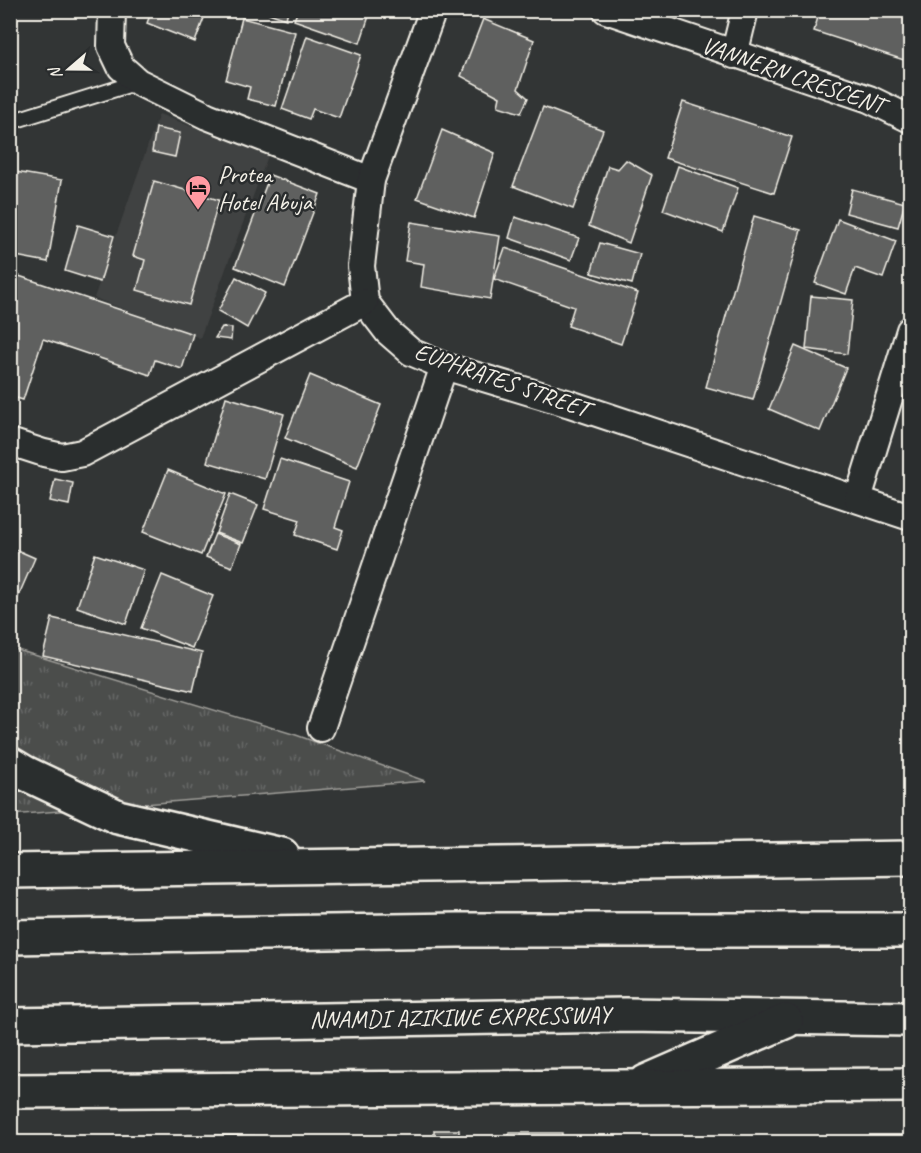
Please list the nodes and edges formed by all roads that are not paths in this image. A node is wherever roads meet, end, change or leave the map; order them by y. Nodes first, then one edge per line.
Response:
1 (112, 10) edge
2 (433, 10) edge
3 (606, 10) edge
4 (745, 10) edge
5 (734, 55) junction
6 (138, 82) junction
7 (910, 119) edge
8 (10, 122) edge
9 (371, 180) junction
10 (365, 302) junction
11 (910, 330) edge
12 (444, 366) junction
13 (10, 442) edge
14 (858, 499) junction
15 (910, 517) edge
16 (321, 728) dead end
17 (10, 764) edge
18 (910, 858) edge
19 (334, 866) junction
20 (10, 871) edge
21 (910, 930) edge
22 (10, 937) edge
23 (797, 1016) junction
24 (910, 1019) edge
25 (10, 1025) edge
26 (910, 1085) edge
27 (631, 1088) junction
28 (10, 1091) edge

1 - 6 street
2 - 9 street
3 - 5 street, VANNERN CRESCENT
4 - 5 street
5 - 7 street, VANNERN CRESCENT
6 - 8 lane
6 - 9 street
9 - 10 street
10 - 12 street, EUPHRATES STREET
10 - 13 street
11 - 14 street
12 - 14 street, EUPHRATES STREET
12 - 16 street
14 - 15 street, EUPHRATES STREET
17 - 19 highway
18 - 19 highway
19 - 20 highway
21 - 22 highway
23 - 24 highway, NNAMDI AZIKIWE EXPRESSWAY
23 - 25 highway, NNAMDI AZIKIWE EXPRESSWAY
23 - 27 highway
26 - 27 highway
27 - 28 highway

